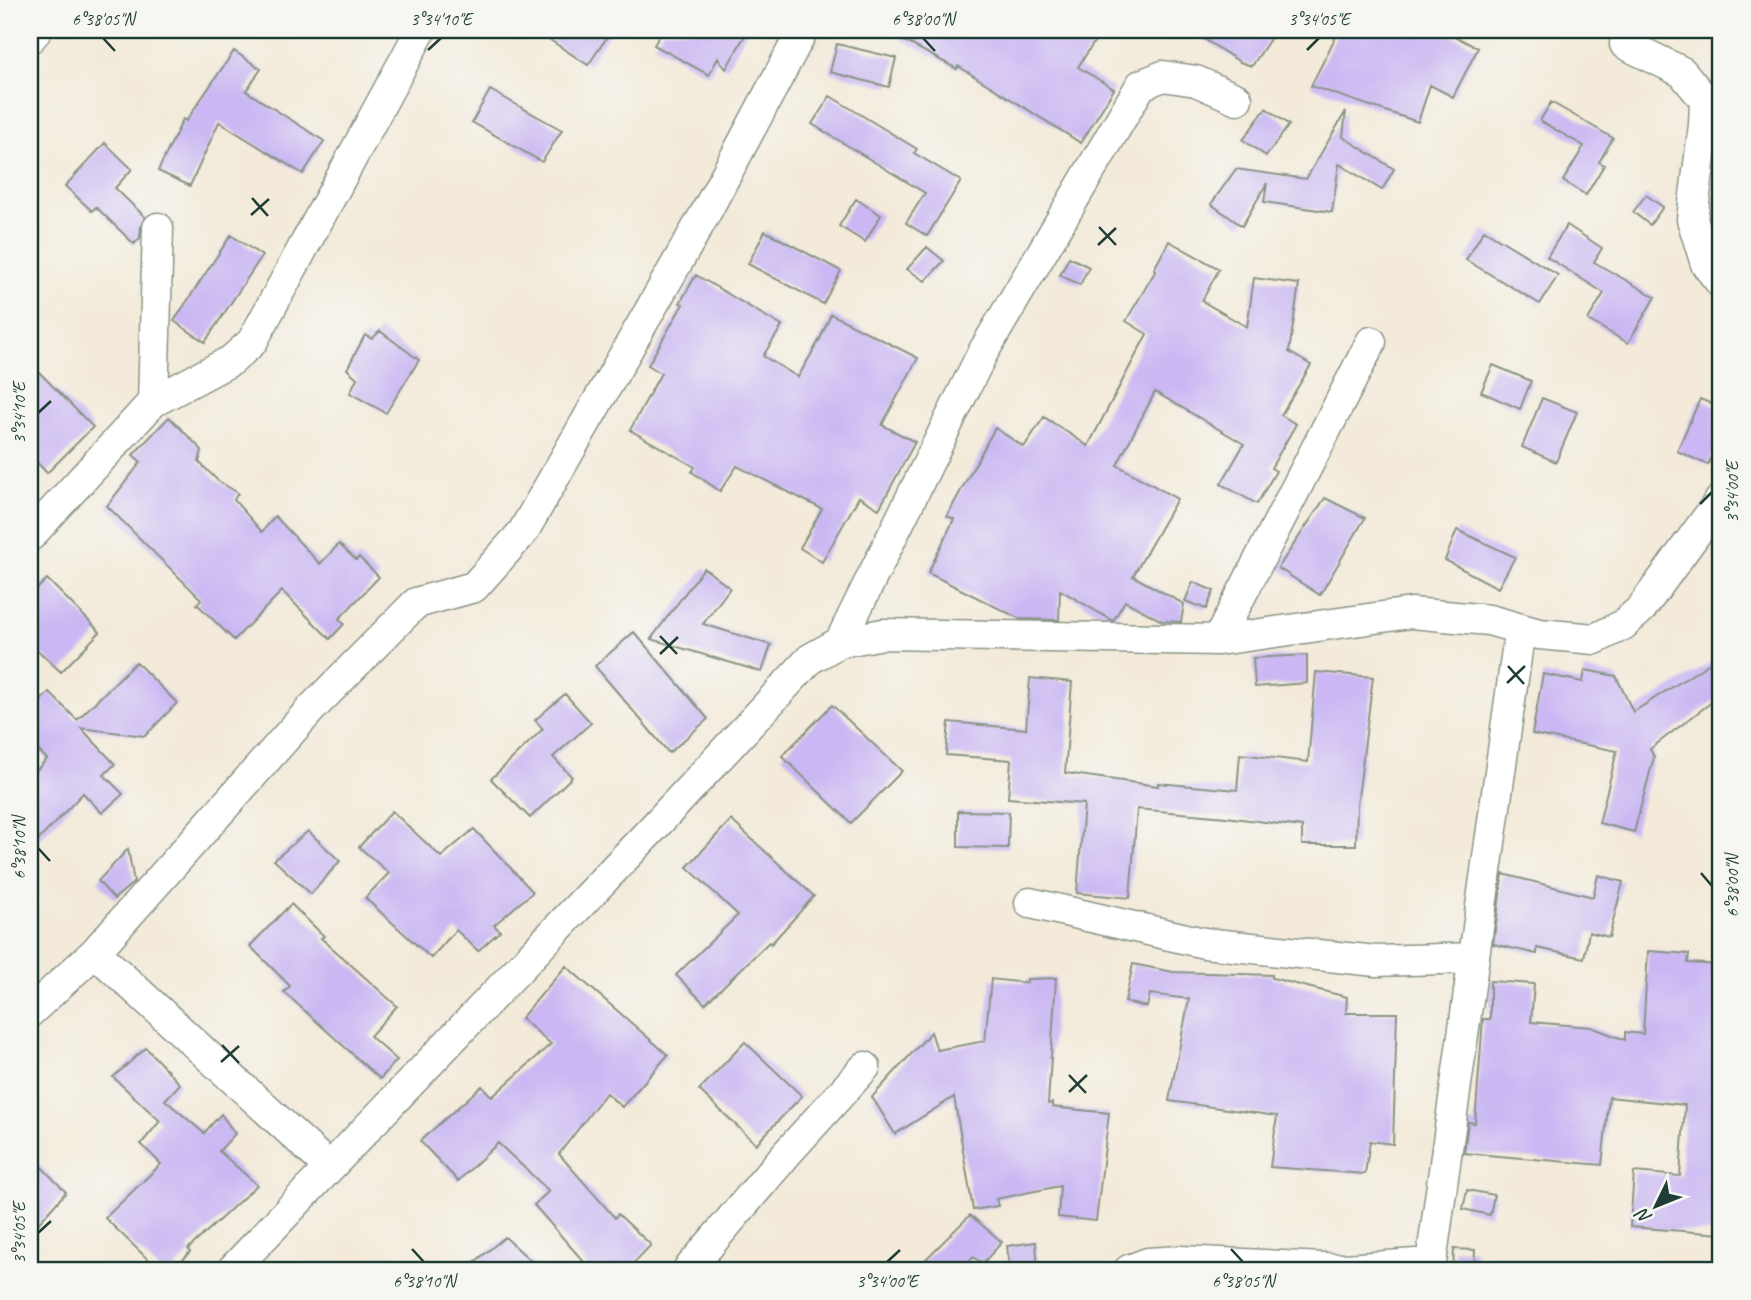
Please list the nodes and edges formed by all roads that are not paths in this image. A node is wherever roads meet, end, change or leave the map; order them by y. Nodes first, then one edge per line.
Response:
1 (37, 30) edge
2 (421, 30) edge
3 (803, 30) edge
4 (30, 38) edge
5 (1625, 44) dead end
6 (1237, 99) dead end
7 (158, 228) dead end
8 (1721, 283) edge
9 (1371, 342) dead end
10 (153, 402) junction
11 (1721, 499) edge
12 (30, 536) edge
13 (1520, 629) junction
14 (1218, 639) junction
15 (839, 642) junction
16 (1030, 903) dead end
17 (95, 951) junction
18 (1474, 958) junction
19 (30, 1012) edge
20 (865, 1067) dead end
21 (329, 1167) junction
22 (1430, 1267) edge
23 (232, 1270) edge
24 (688, 1270) edge
25 (1129, 1270) edge

1 - 4 street
2 - 10 street
3 - 17 street
5 - 8 street
6 - 15 street
7 - 10 street
9 - 14 street
10 - 12 street
11 - 13 street
13 - 14 street
13 - 18 street
14 - 15 street
15 - 21 street
16 - 18 street
17 - 19 street
17 - 21 street
18 - 22 street
20 - 24 street
21 - 23 street
22 - 25 street

